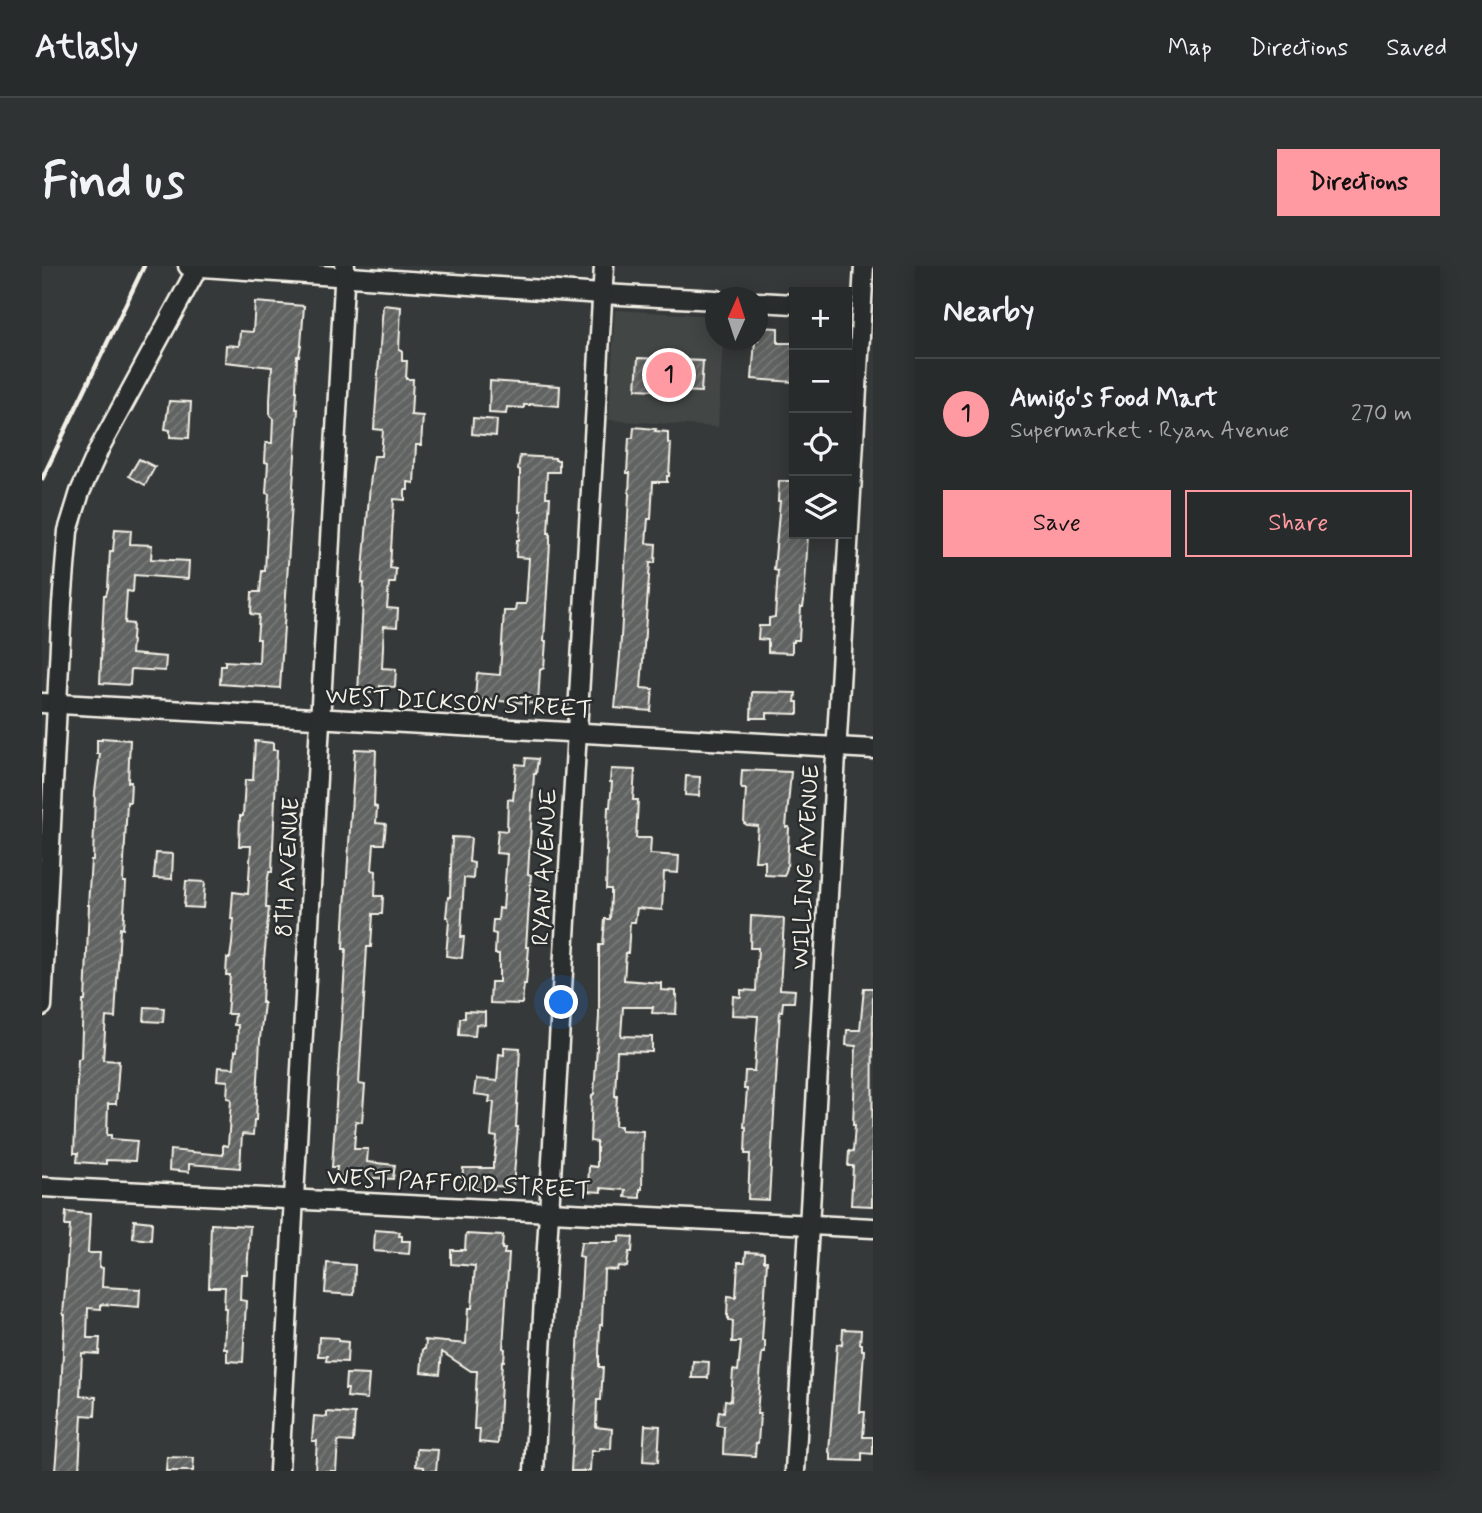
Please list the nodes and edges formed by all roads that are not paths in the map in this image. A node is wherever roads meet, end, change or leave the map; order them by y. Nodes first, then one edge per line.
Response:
1 (188, 266) edge
2 (604, 266) edge
3 (864, 266) edge
4 (198, 267) edge
5 (344, 271) edge
6 (602, 294) junction
7 (705, 299) edge
8 (768, 303) edge
9 (789, 304) edge
10 (860, 308) edge
11 (49, 703) edge
12 (320, 718) junction
13 (577, 733) junction
14 (836, 747) junction
15 (873, 749) edge
16 (42, 1006) edge
17 (42, 1187) edge
18 (294, 1200) junction
19 (549, 1212) junction
20 (809, 1226) junction
21 (873, 1228) edge
22 (279, 1471) edge
23 (534, 1471) edge
24 (795, 1471) edge

1 - 4 street
2 - 6 street, RYAN AVENUE
3 - 10 street, WILLING AVENUE
4 - 5 street
4 - 11 street
5 - 6 street
5 - 12 street, 8TH AVENUE
6 - 7 street
6 - 13 street, RYAN AVENUE
8 - 9 street
10 - 14 street, WILLING AVENUE
11 - 12 street, WEST DICKSON STREET
11 - 16 street
12 - 13 street, WEST DICKSON STREET
12 - 18 street, 8TH AVENUE
13 - 14 street, WEST DICKSON STREET
13 - 19 street, RYAN AVENUE
14 - 15 street, WEST DICKSON STREET
14 - 20 street, WILLING AVENUE
17 - 18 street, WEST PAFFORD STREET
18 - 19 street, WEST PAFFORD STREET
18 - 22 street, 8TH AVENUE
19 - 20 street, WEST PAFFORD STREET
19 - 23 street, RYAN AVENUE
20 - 21 street, WEST PAFFORD STREET
20 - 24 street, WILLING AVENUE

